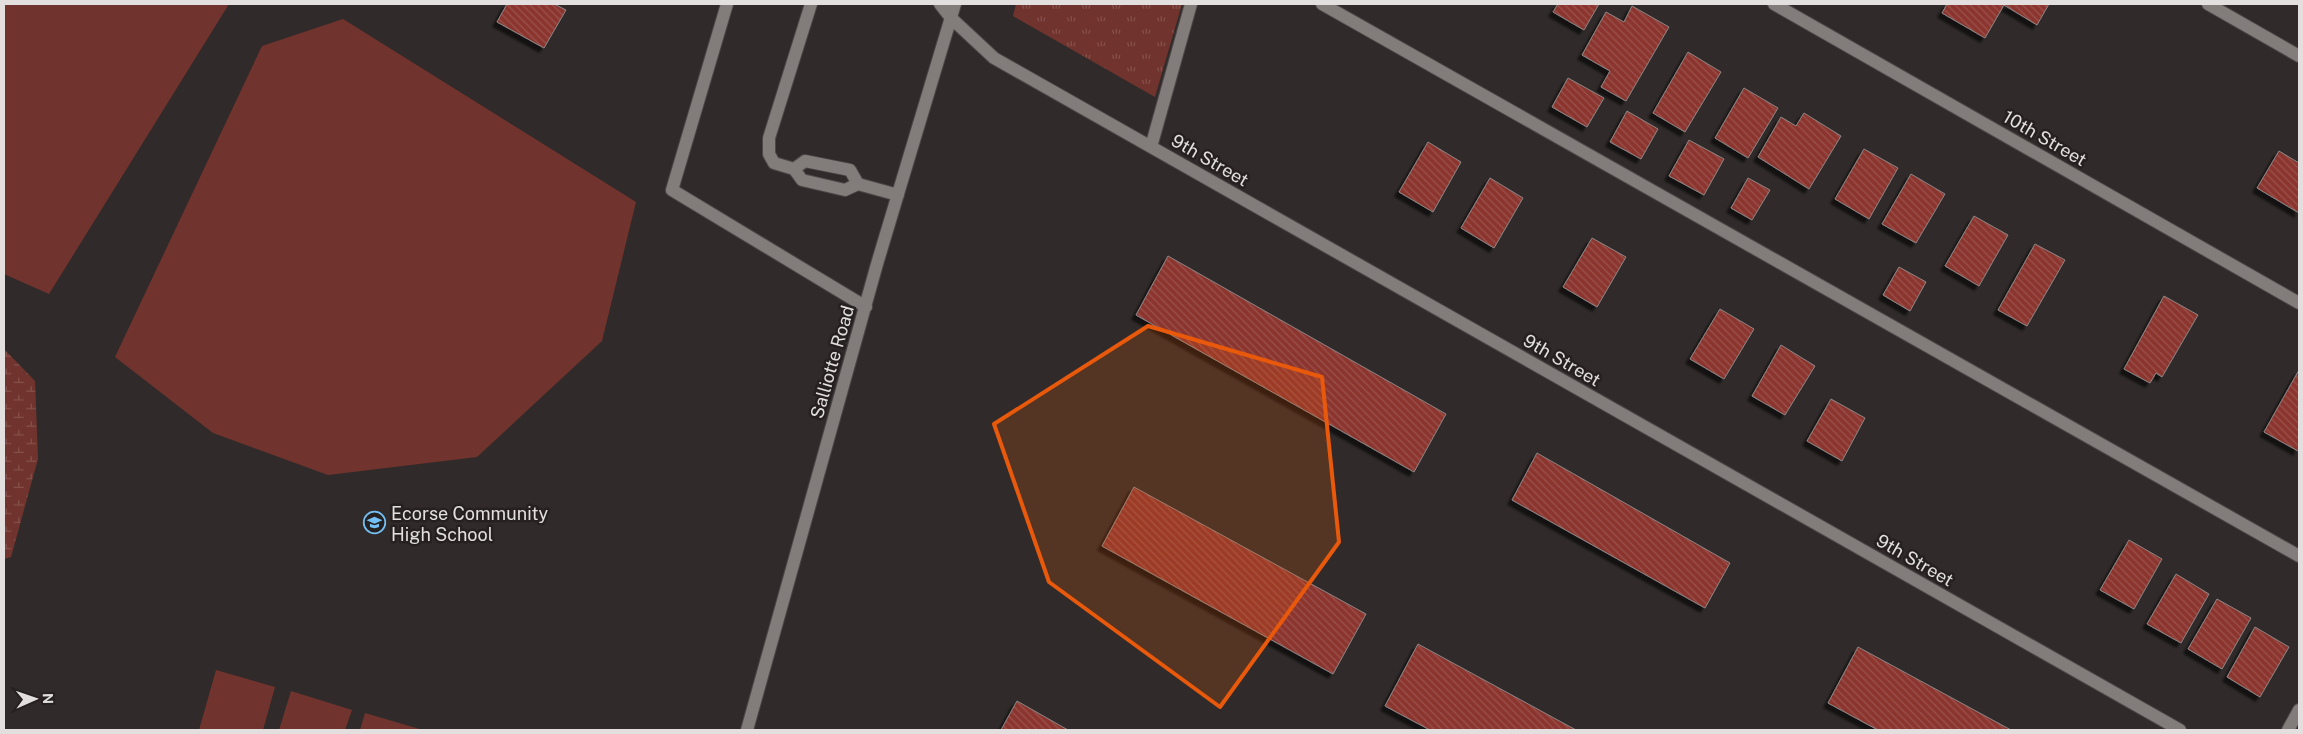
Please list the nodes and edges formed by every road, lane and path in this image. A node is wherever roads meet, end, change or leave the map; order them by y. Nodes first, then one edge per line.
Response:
1 (727, 4) edge
2 (811, 4) edge
3 (940, 4) edge
4 (955, 4) edge
5 (1190, 4) edge
6 (1322, 4) edge
7 (1774, 4) edge
8 (2208, 4) edge
9 (951, 18) junction
10 (2299, 56) edge
11 (1151, 147) junction
12 (794, 169) junction
13 (858, 184) junction
14 (898, 195) junction
15 (2299, 303) edge
16 (866, 307) junction
17 (2299, 556) edge
18 (2299, 710) edge
19 (747, 730) edge
20 (2180, 730) edge
21 (2288, 730) edge

1 - 16 street
2 - 12 street
3 - 9 street, 9th Street
4 - 9 street, Salliotte Road
5 - 11 street
6 - 17 street
7 - 15 street, 10th Street
8 - 10 street
9 - 11 street, 9th Street
9 - 14 street, Salliotte Road
11 - 20 street, 9th Street
12 - 13 street
12 - 13 street
13 - 14 street
14 - 16 street, Salliotte Road
16 - 19 street, Salliotte Road
18 - 21 street

